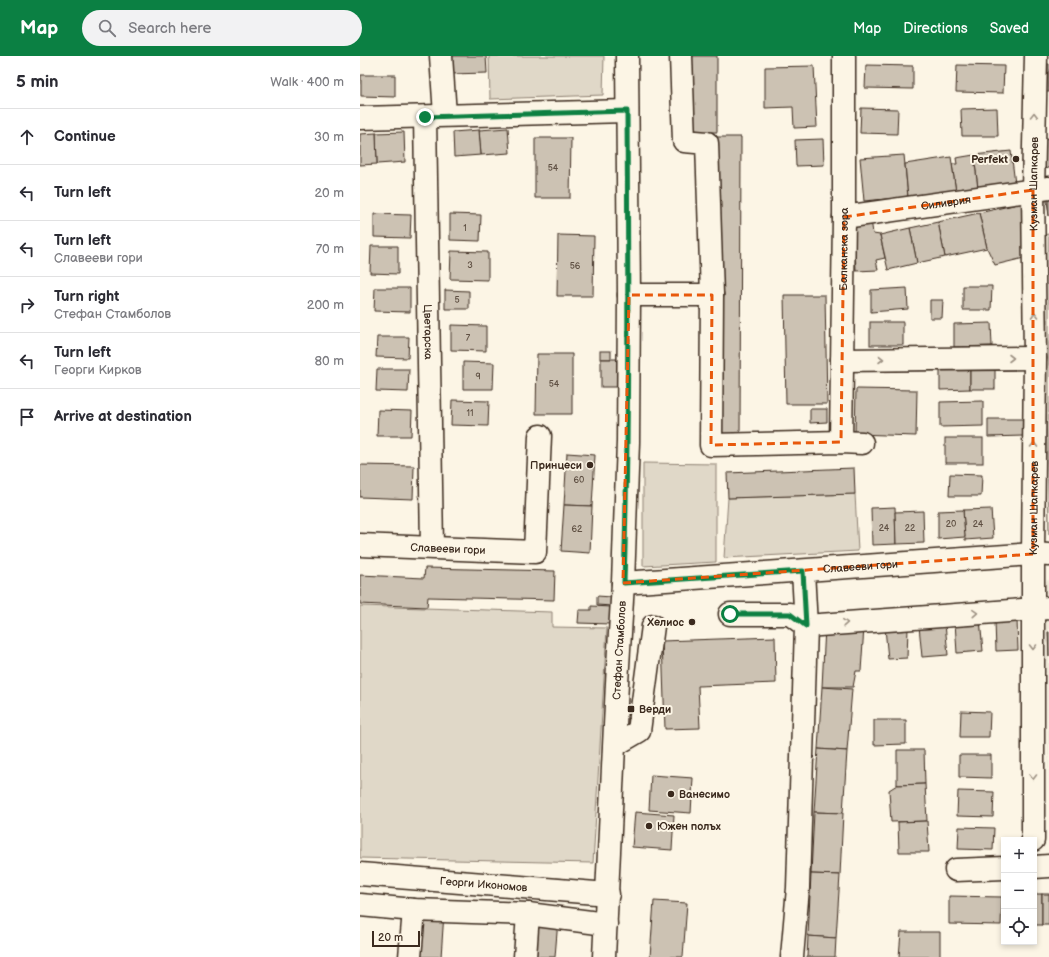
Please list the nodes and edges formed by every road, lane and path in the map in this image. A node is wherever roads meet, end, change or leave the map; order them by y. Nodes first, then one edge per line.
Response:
1 (441, 56) edge
2 (627, 56) edge
3 (682, 56) edge
4 (844, 56) edge
5 (1036, 56) edge
6 (627, 111) junction
7 (435, 116) junction
8 (360, 118) edge
9 (1041, 189) edge
10 (844, 217) junction
11 (628, 295) junction
12 (712, 295) junction
13 (1035, 358) junction
14 (842, 360) junction
15 (540, 436) dead end
16 (360, 545) edge
17 (432, 547) junction
18 (1041, 554) edge
19 (803, 571) junction
20 (624, 583) junction
21 (1041, 608) edge
22 (730, 614) dead end
23 (653, 626) dead end
24 (806, 626) junction
25 (615, 745) junction
26 (1033, 837) edge
27 (1049, 866) edge
28 (1037, 867) edge
29 (1001, 868) edge
30 (956, 870) dead end
31 (360, 874) edge
32 (608, 894) junction
33 (360, 905) edge
34 (414, 910) junction
35 (528, 914) junction
36 (606, 924) junction
37 (410, 957) edge
38 (525, 957) edge
39 (604, 957) edge
40 (792, 957) edge

1 - 7 street, Цветарска
2 - 6 street, Стефан Стамболов
3 - 12 street
4 - 10 street, Балканска зора
9 -> 5 street, Кузман Шапкарев
6 - 7 street
6 - 11 street, Стефан Стамболов
7 - 8 street
7 - 17 street, Цветарска
9 - 10 street, Силиврия
13 -> 9 street, Кузман Шапкарев
10 - 14 street, Балканска зора
11 - 12 street
11 - 20 street, Стефан Стамболов
12 - 14 street, Балканска зора
14 -> 13 street
18 -> 13 street, Кузман Шапкарев
15 - 17 street, Славееви гори
16 - 17 street, Славееви гори
18 - 19 street, Славееви гори
18 - 21 street, Кузман Шапкарев
19 - 20 street, Славееви гори
19 - 24 street
20 - 25 street, Стефан Стамболов
24 -> 21 street
21 -> 26 street, Кузман Шапкарев
22 - 24 street
23 - 25 street
24 - 40 street
25 - 32 street, Стефан Стамболов
27 - 28 street
29 - 30 street
31 - 32 street, Георги Икономов
32 - 36 street, Стефан Стамболов
33 - 34 street
34 - 35 street
34 - 37 street
35 - 36 street
35 - 38 street
36 - 39 street, Стефан Стамболов

